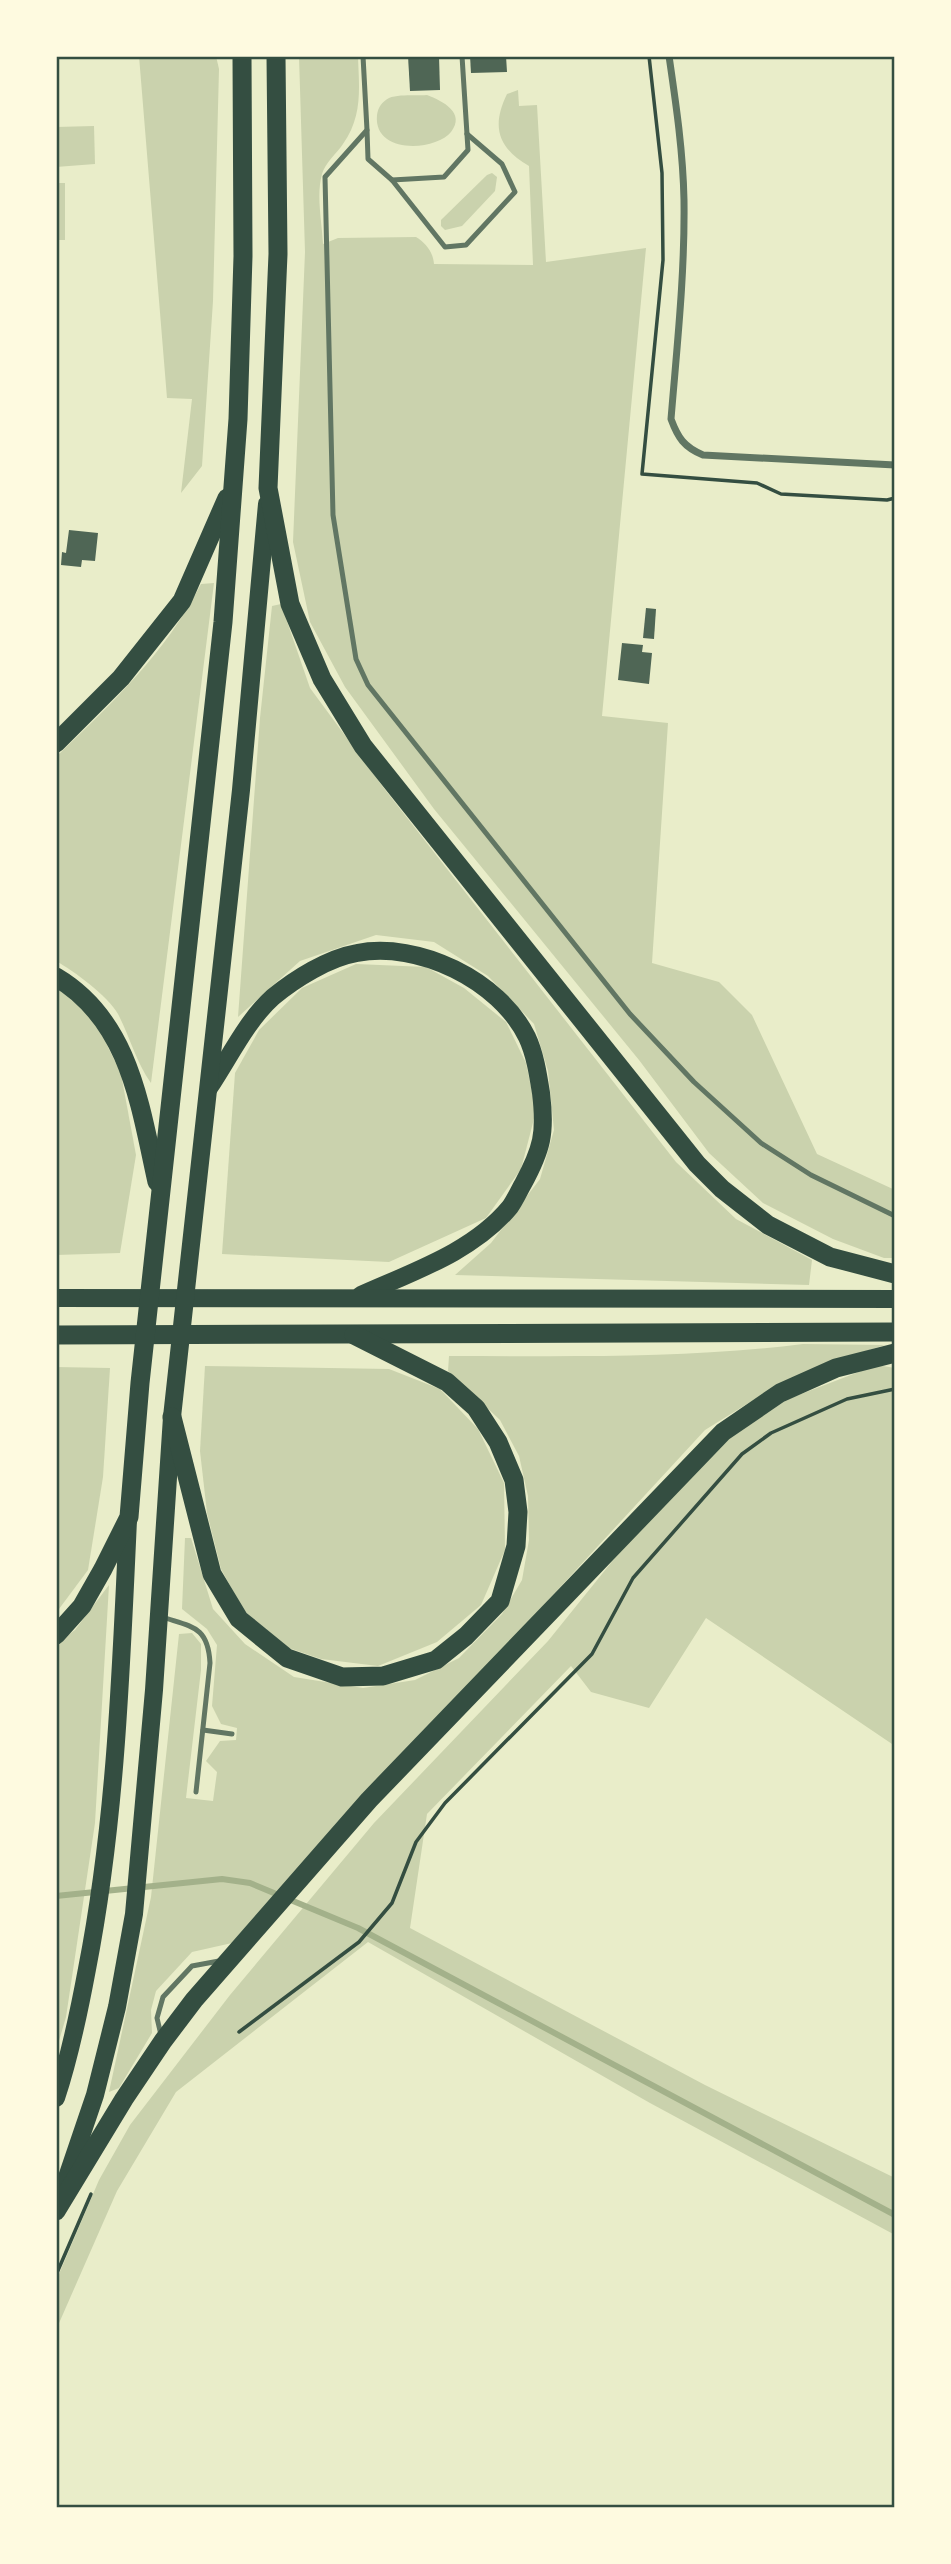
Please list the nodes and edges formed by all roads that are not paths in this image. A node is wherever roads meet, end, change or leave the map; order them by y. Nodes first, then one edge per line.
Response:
1 (242, 56) edge
2 (363, 56) edge
3 (462, 56) edge
4 (669, 56) edge
5 (278, 60) edge
6 (367, 130) junction
7 (467, 134) junction
8 (392, 180) junction
9 (895, 465) edge
10 (233, 484) junction
11 (268, 488) junction
12 (56, 743) edge
13 (56, 977) edge
14 (207, 1091) junction
15 (160, 1200) junction
16 (895, 1216) edge
17 (895, 1274) edge
18 (356, 1297) junction
19 (56, 1298) edge
20 (895, 1299) edge
21 (895, 1332) edge
22 (56, 1335) edge
23 (354, 1335) junction
24 (895, 1353) edge
25 (173, 1417) junction
26 (128, 1517) junction
27 (159, 1616) junction
28 (56, 1634) edge
29 (203, 1730) junction
30 (232, 1734) dead end
31 (196, 1792) dead end
32 (230, 1959) junction
33 (163, 2041) junction
34 (56, 2098) edge
35 (56, 2210) edge

1 - 10 highway
2 - 6 lane
3 - 7 lane
4 - 9 street
5 - 11 highway
6 - 8 lane
6 - 16 lane
7 - 8 lane
7 - 8 lane
10 - 12 highway
10 - 15 highway
11 - 14 main road
11 - 17 highway
13 - 15 highway
14 - 18 main road
14 - 25 main road
15 - 26 highway
18 - 19 main road
18 - 20 main road
21 - 23 highway
22 - 23 highway
23 - 25 highway
24 - 32 highway
25 - 27 main road
26 - 28 highway
26 - 34 main road
27 - 29 lane
27 - 35 main road
29 - 30 lane
29 - 31 lane
32 - 33 highway
32 - 33 lane
33 - 35 highway

